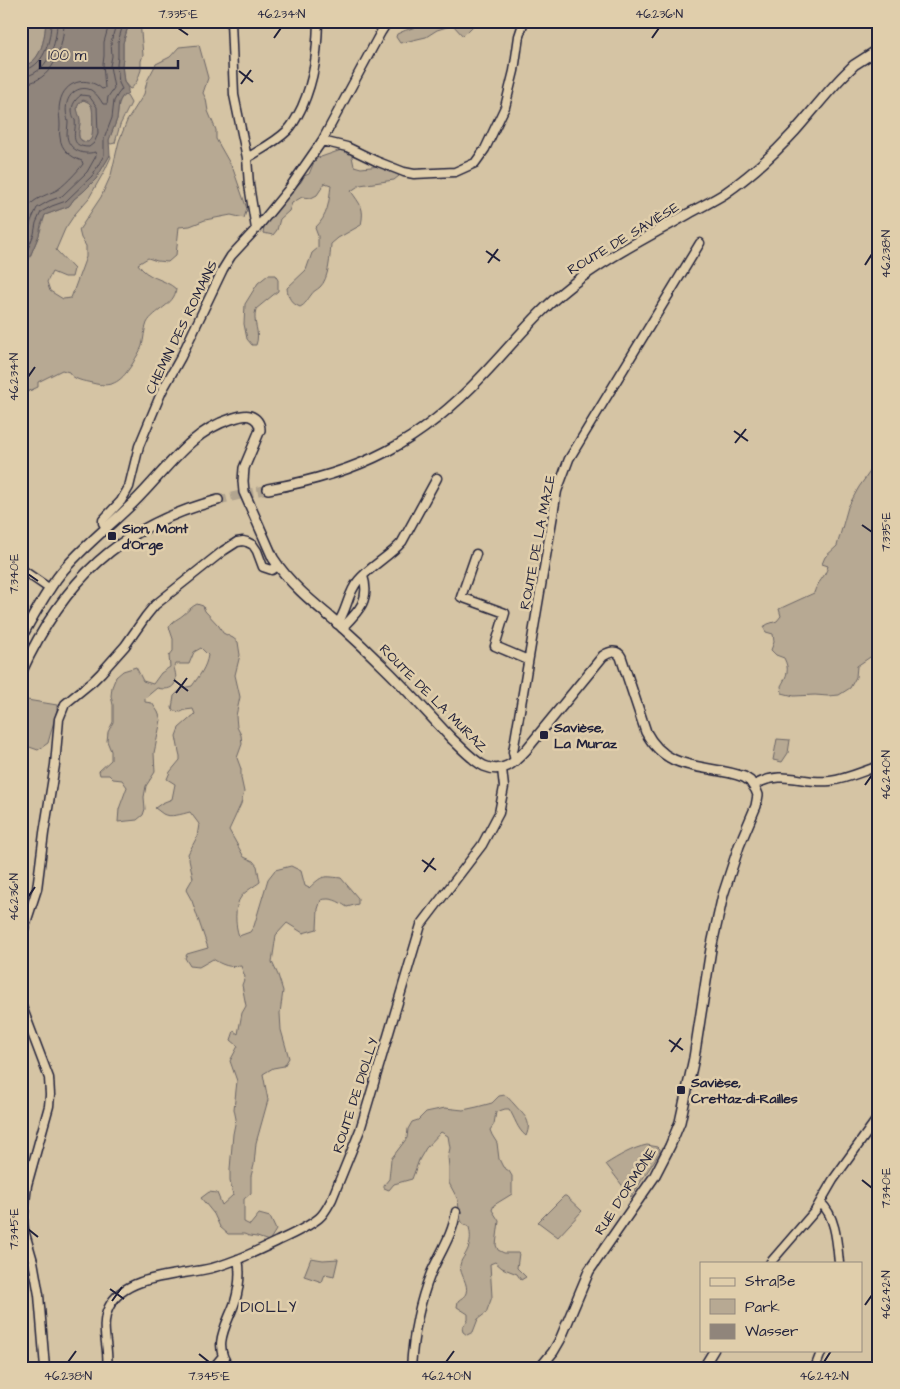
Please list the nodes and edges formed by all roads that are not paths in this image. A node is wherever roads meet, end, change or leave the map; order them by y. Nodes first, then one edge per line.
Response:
1 (231, 21) edge
2 (318, 21) edge
3 (388, 21) edge
4 (524, 21) edge
5 (879, 48) edge
6 (322, 141) junction
7 (247, 158) junction
8 (256, 229) junction
9 (700, 243) dead end
10 (437, 478) dead end
11 (268, 489) tunnel mouth
12 (218, 500) tunnel mouth
13 (106, 528) junction
14 (476, 554) dead end
15 (278, 566) junction
16 (21, 569) edge
17 (363, 576) junction
18 (50, 589) junction
19 (340, 626) junction
20 (21, 638) edge
21 (528, 660) junction
22 (21, 673) edge
23 (515, 761) junction
24 (879, 766) edge
25 (502, 769) junction
26 (754, 786) junction
27 (21, 938) edge
28 (21, 1004) edge
29 (879, 1116) edge
30 (821, 1203) junction
31 (456, 1212) dead end
32 (22, 1230) edge
33 (238, 1259) junction
34 (771, 1262) edge
35 (839, 1262) edge
36 (713, 1352) edge
37 (821, 1352) edge
38 (223, 1356) junction
39 (45, 1368) edge
40 (107, 1368) edge
41 (214, 1368) edge
42 (230, 1368) edge
43 (411, 1368) edge
44 (540, 1368) edge
45 (703, 1368) edge
46 (815, 1368) edge

1 - 7 street
2 - 7 street
3 - 6 street, CHEMIN DES ROMAINS
4 - 6 street
5 - 11 street, ROUTE DE SAVIÈSE
6 - 8 street, CHEMIN DES ROMAINS
7 - 8 street
8 - 13 street, CHEMIN DES ROMAINS
9 - 21 street, ROUTE DE LA MAZE
10 - 17 street
12 - 22 street
13 - 15 street, ROUTE DE LA MURAZ
13 - 18 street, ROUTE DE LA MURAZ
14 - 21 street
15 - 19 street, ROUTE DE LA MURAZ
15 - 27 street
16 - 18 street
17 - 19 street
17 - 19 street
18 - 20 street, ROUTE DE LA MURAZ
19 - 25 street, ROUTE DE LA MURAZ
21 - 23 street, ROUTE DE LA MAZE
23 - 25 street
23 - 26 street
24 - 26 street
25 - 33 street, ROUTE DE DIOLLY
26 - 44 street, RUE D'ORMÔNE
28 - 32 street
29 - 30 street
30 - 34 street
30 - 35 street
31 - 43 street
32 - 39 street
33 - 38 street
33 - 40 street, ROUTE DE DIOLLY
36 - 45 street
37 - 46 street
38 - 41 street
38 - 42 street

